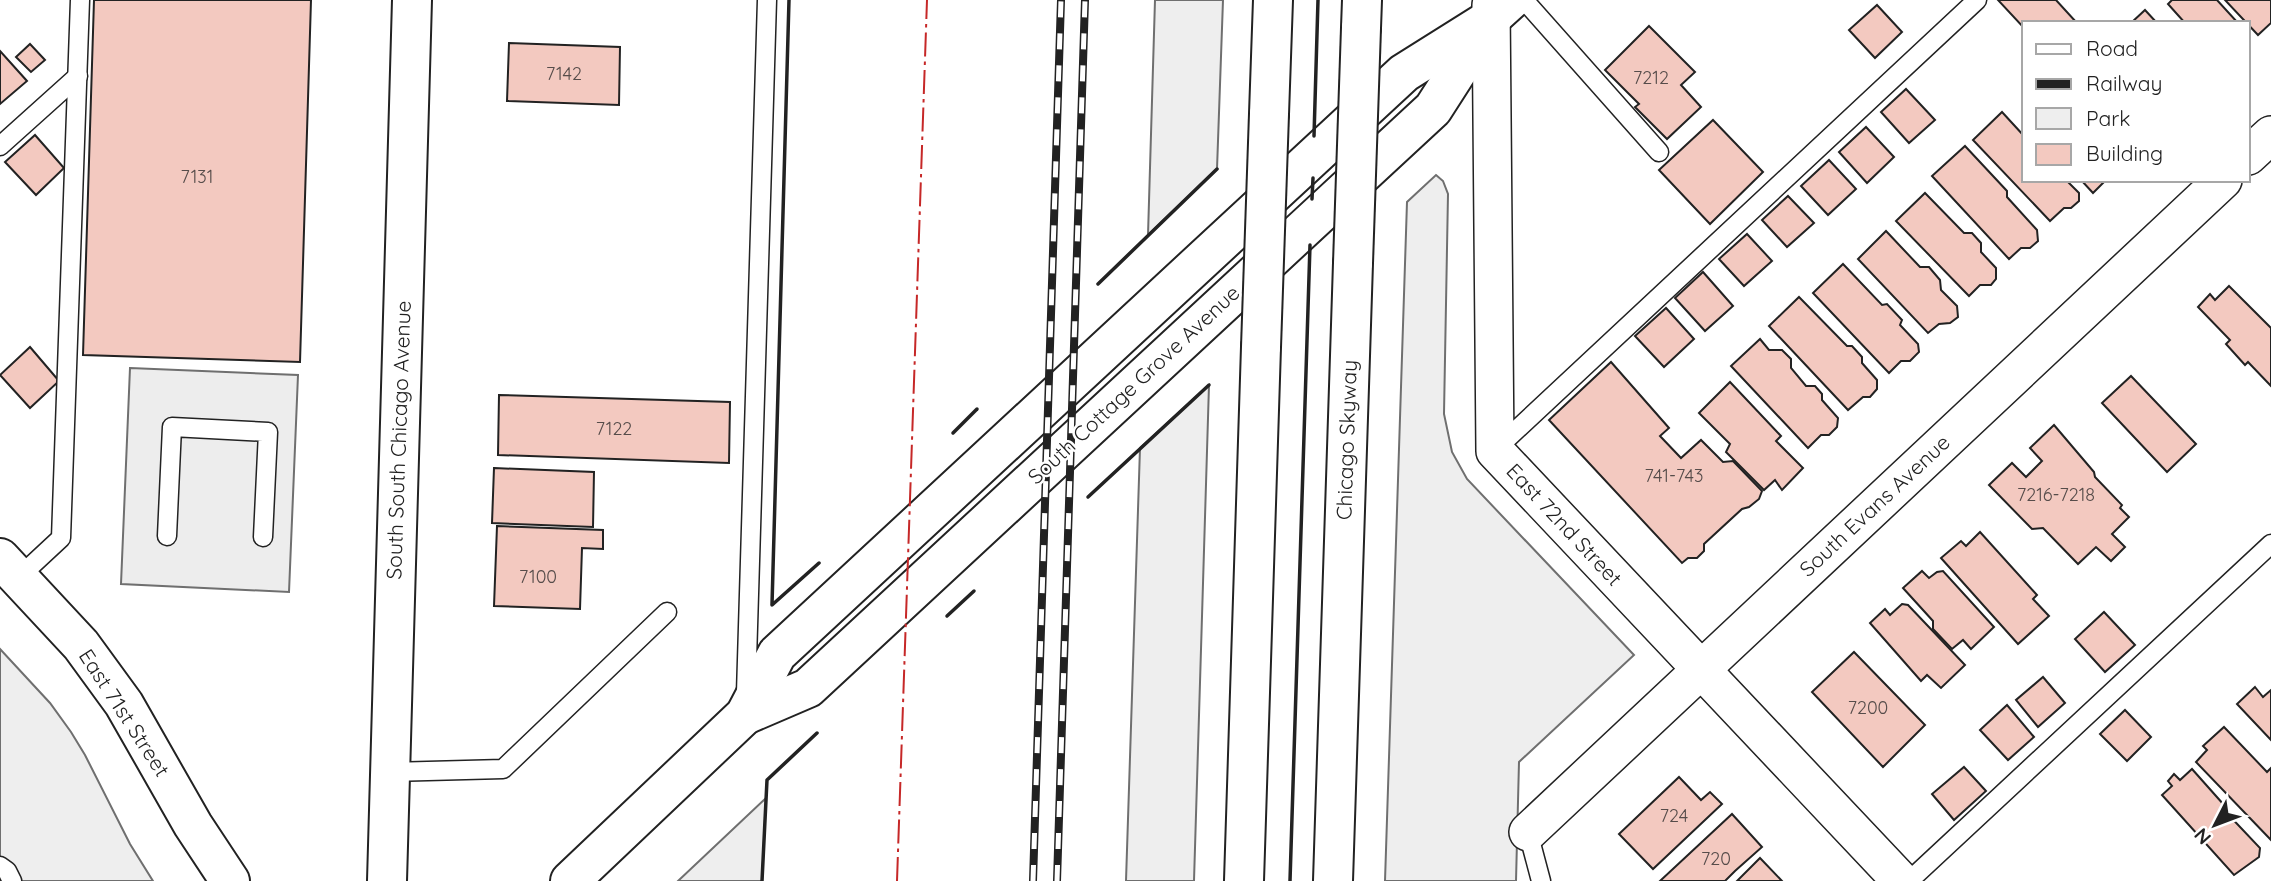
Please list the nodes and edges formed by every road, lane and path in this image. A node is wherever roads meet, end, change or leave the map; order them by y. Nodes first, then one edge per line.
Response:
1 (80, 0) edge
2 (412, 0) edge
3 (767, 0) edge
4 (1273, 0) edge
5 (1524, 0) edge
6 (1977, 0) edge
7 (1498, 6) edge
8 (1361, 14) edge
9 (78, 76) junction
10 (2271, 135) edge
11 (0, 146) edge
12 (1658, 152) dead end
13 (2250, 154) edge
14 (2220, 182) edge
15 (1494, 451) junction
16 (167, 536) dead end
17 (263, 537) dead end
18 (2271, 544) edge
19 (9, 568) edge
20 (667, 611) dead end
21 (1701, 669) junction
22 (746, 715) junction
23 (390, 772) junction
24 (1528, 832) joint
25 (0, 866) edge
26 (12, 881) edge
27 (230, 881) edge
28 (387, 881) edge
29 (570, 881) edge
30 (1244, 881) edge
31 (1333, 881) edge
32 (1541, 881) edge
33 (1902, 881) edge
34 (1909, 881) edge

1 - 9 lane
2 - 23 main road, South South Chicago Avenue
3 - 22 lane
4 - 30 main road, bridge
5 - 12 lane
6 - 15 lane
7 - 15 street, East 72nd Street
7 - 22 main road, South Cottage Grove Avenue
8 - 31 main road, Chicago Skyway, bridge
9 - 11 lane
9 - 19 lane
10 - 13 street
14 - 21 street, South Evans Avenue
15 - 21 street, East 72nd Street
16 - 17 lane
18 - 34 lane
19 - 27 main road, East 71st Street
20 - 23 lane
21 - 24 street, South Evans Avenue
21 - 33 street, East 72nd Street
22 - 29 main road, South Cottage Grove Avenue
23 - 28 main road, South South Chicago Avenue
24 - 32 lane
25 - 26 lane

